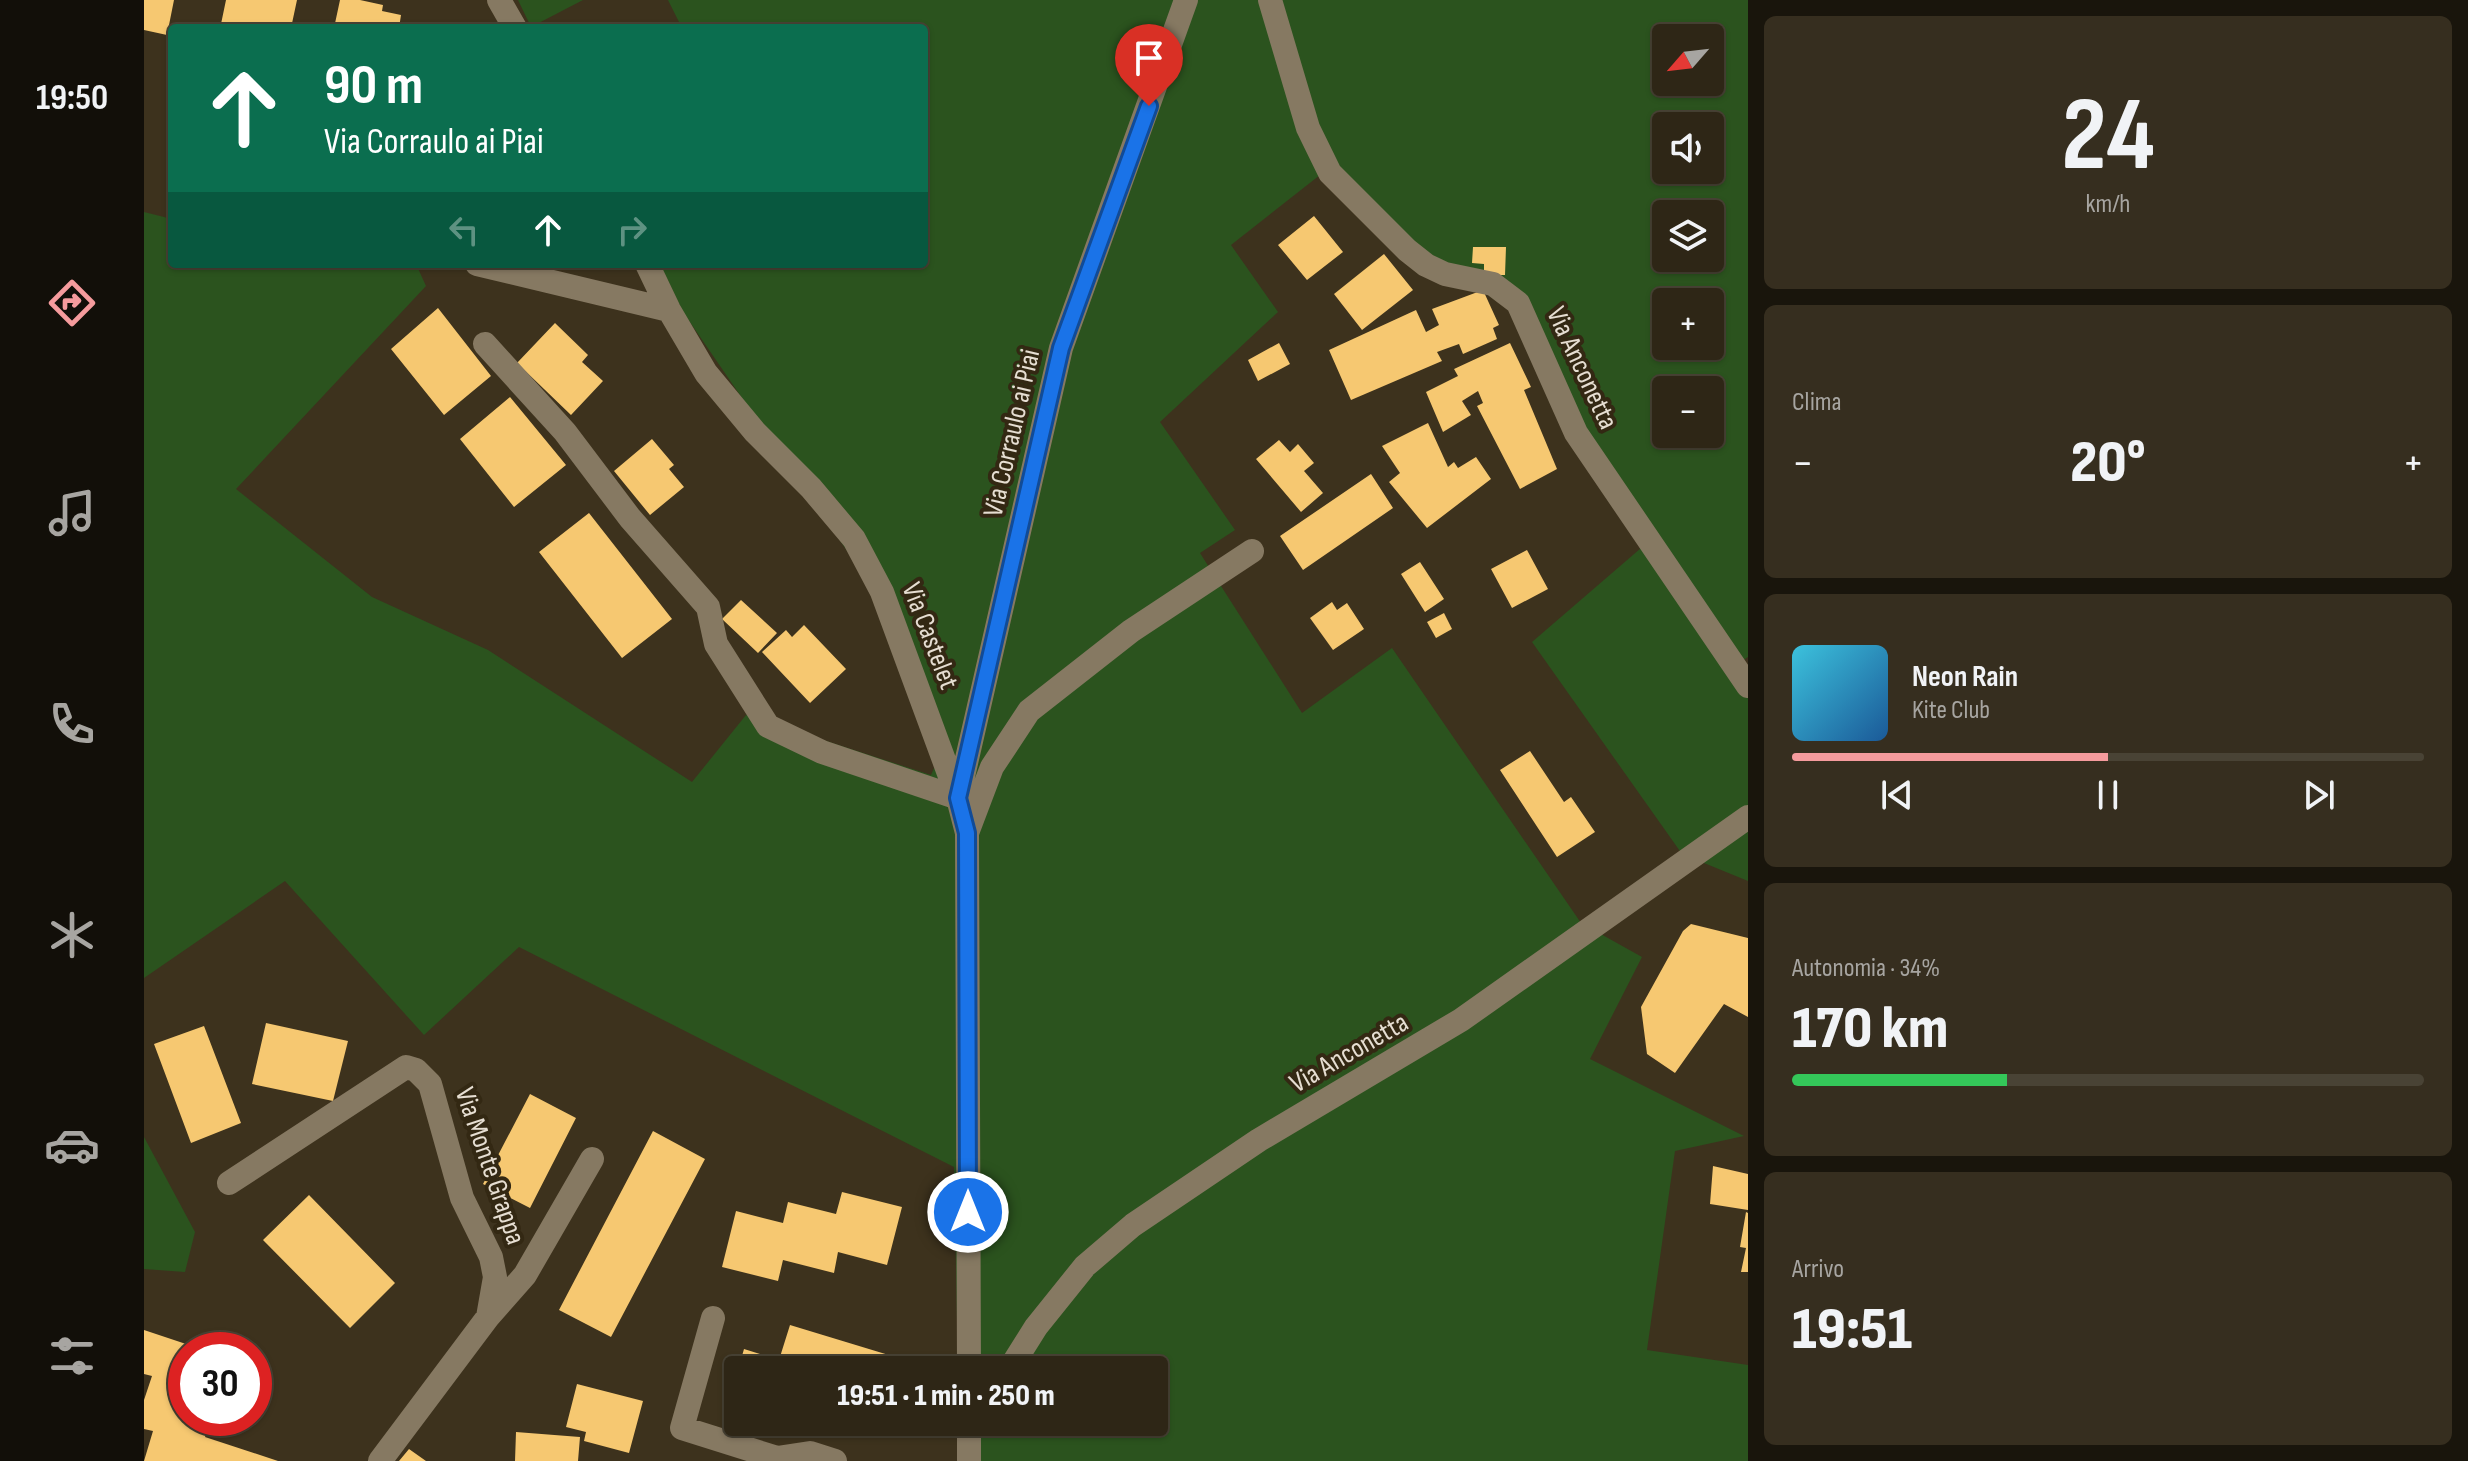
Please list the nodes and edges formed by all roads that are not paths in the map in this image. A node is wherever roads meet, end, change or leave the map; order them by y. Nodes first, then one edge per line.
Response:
1 (499, 0) edge
2 (1186, 0) edge
3 (1270, 0) edge
4 (513, 24) edge
5 (494, 268) edge
6 (649, 268) edge
7 (669, 310) junction
8 (485, 344) dead end
9 (1252, 551) dead end
10 (1748, 686) edge
11 (958, 798) junction
12 (1748, 817) edge
13 (967, 833) junction
14 (592, 1159) dead end
15 (229, 1183) dead end
16 (488, 1317) junction
17 (713, 1318) dead end
18 (969, 1356) edge
19 (1018, 1356) edge
20 (380, 1461) edge
21 (835, 1461) edge

1 - 4 street
2 - 11 street, Via Corraulo ai Piai
3 - 10 street, Via Anconetta
5 - 7 street
6 - 7 street, Via Castelet
7 - 11 street, Via Castelet
8 - 11 street
9 - 13 street
11 - 13 street
12 - 19 street, Via Anconetta
13 - 18 street
14 - 16 street, Via Monte Grappa
15 - 16 street, Via Monte Grappa
16 - 20 street, Via Monte Grappa
17 - 21 street

